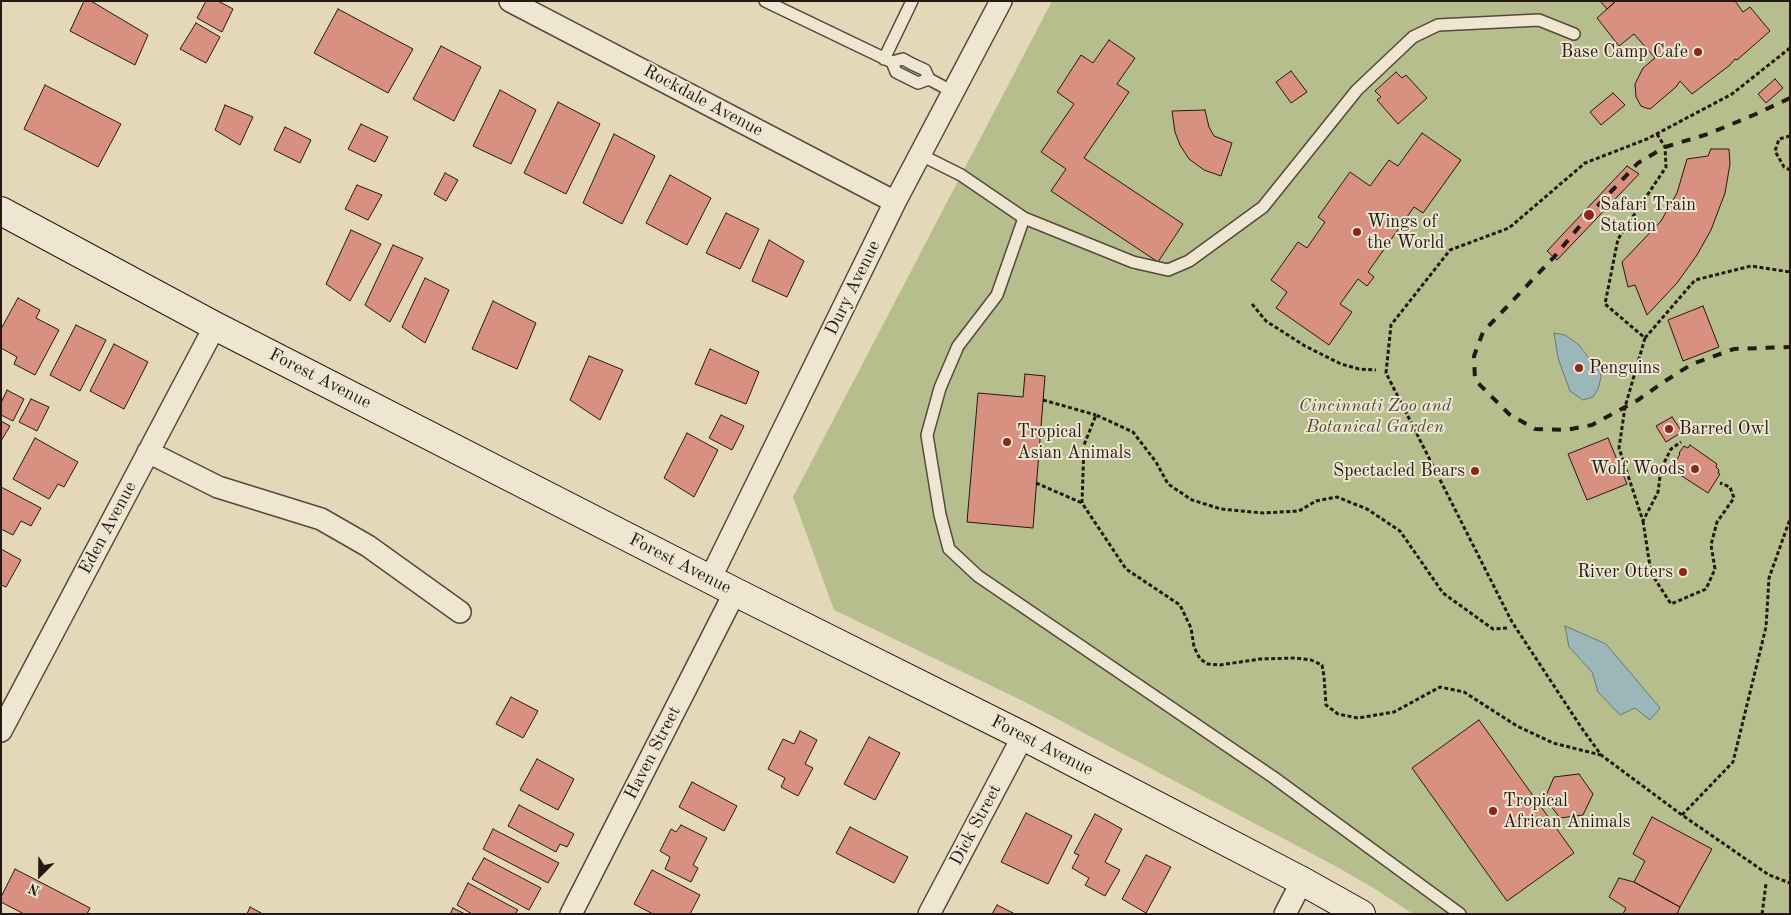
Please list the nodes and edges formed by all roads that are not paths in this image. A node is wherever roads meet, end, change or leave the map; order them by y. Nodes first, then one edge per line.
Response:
1 (510, 1) edge
2 (765, 1) edge
3 (912, 1) edge
4 (1001, 1) edge
5 (1574, 34) dead end
6 (888, 61) junction
7 (953, 92) junction
8 (921, 155) junction
9 (895, 202) junction
10 (1, 211) edge
11 (1024, 218) junction
12 (215, 326) junction
13 (148, 452) junction
14 (710, 579) junction
15 (735, 592) junction
16 (460, 612) dead end
17 (1, 731) edge
18 (1023, 736) junction
19 (1302, 881) junction
20 (571, 914) edge
21 (929, 914) edge
22 (1285, 914) edge
23 (1361, 914) edge
24 (1460, 914) edge

1 - 9 street, Rockdale Avenue
2 - 6 lane
3 - 6 lane
4 - 7 street, Dury Avenue
5 - 11 lane
6 - 7 lane
7 - 8 street, Dury Avenue
8 - 9 street, Dury Avenue
8 - 11 lane
9 - 14 street, Dury Avenue
10 - 12 street, Forest Avenue
11 - 24 lane
12 - 13 street, Eden Avenue
12 - 14 street, Forest Avenue
13 - 16 street
13 - 17 street, Eden Avenue
14 - 15 street, Forest Avenue
15 - 18 street, Forest Avenue
15 - 20 street, Haven Street
18 - 19 street, Forest Avenue
18 - 21 street, Dick Street
19 - 22 street
19 - 23 street, Forest Avenue

